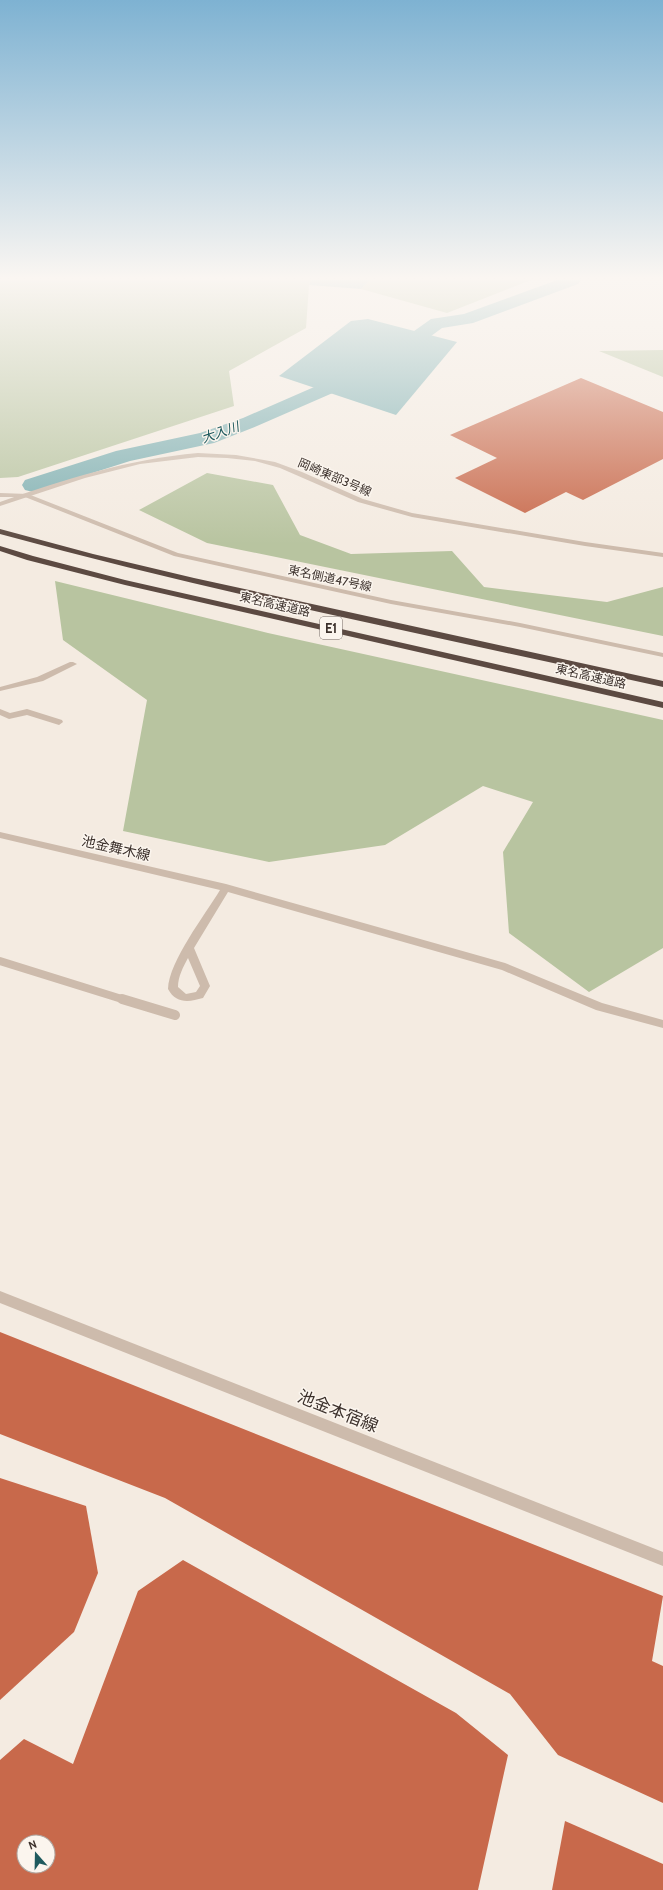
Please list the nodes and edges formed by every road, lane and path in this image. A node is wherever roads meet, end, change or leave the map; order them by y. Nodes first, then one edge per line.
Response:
1 (0, 495) edge
2 (26, 495) junction
3 (0, 504) edge
4 (0, 531) edge
5 (0, 548) edge
6 (663, 556) edge
7 (663, 655) edge
8 (73, 664) dead end
9 (663, 684) edge
10 (0, 689) edge
11 (663, 705) edge
12 (0, 712) edge
13 (59, 722) dead end
14 (0, 834) edge
15 (226, 888) junction
16 (189, 948) dead end
17 (0, 961) edge
18 (175, 1015) dead end
19 (663, 1024) edge
20 (0, 1297) edge
21 (663, 1559) edge

1 - 2 street, 東名側道47号線
2 - 3 street
2 - 6 street, 岡崎東部3号線
2 - 7 street, 東名側道47号線
4 - 9 highway, 東名高速道路 / E1
5 - 11 highway, 東名高速道路 / E1
8 - 10 street
12 - 13 street
14 - 15 street, 池金舞木線
15 - 16 street
15 - 19 street, 池金舞木線
17 - 18 lane
20 - 21 street, 池金本宿線

